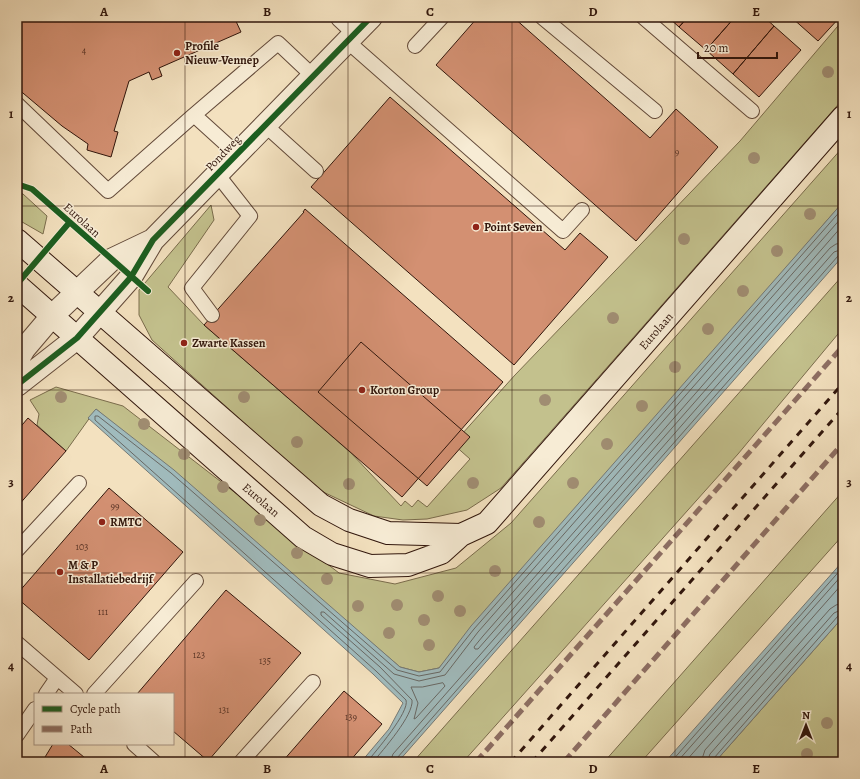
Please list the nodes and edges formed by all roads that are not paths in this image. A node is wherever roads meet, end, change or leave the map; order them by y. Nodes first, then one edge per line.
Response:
1 (442, 17) edge
2 (542, 17) edge
3 (643, 17) edge
4 (354, 26) edge
5 (415, 46) dead end
6 (313, 76) junction
7 (17, 104) edge
8 (655, 111) dead end
9 (752, 111) dead end
10 (194, 115) junction
11 (843, 117) edge
12 (265, 125) junction
13 (237, 154) junction
14 (316, 171) dead end
15 (217, 174) junction
16 (582, 210) dead end
17 (17, 240) edge
18 (153, 240) junction
19 (17, 285) edge
20 (78, 292) junction
21 (100, 313) junction
22 (212, 315) dead end
23 (52, 316) junction
24 (77, 338) junction
25 (17, 361) edge
26 (17, 385) edge
27 (79, 483) dead end
28 (461, 535) junction
29 (17, 550) edge
30 (196, 580) dead end
31 (17, 643) edge
32 (57, 678) junction
33 (313, 682) dead end
34 (47, 693) edge
35 (75, 693) edge
36 (95, 693) edge
37 (34, 710) edge
38 (17, 735) edge
39 (135, 745) edge
40 (154, 762) edge
41 (241, 762) edge

1 - 5 lane
2 - 8 lane
3 - 9 lane
4 - 6 main road, Pondweg
4 - 16 lane
6 - 10 lane
6 - 12 main road, Pondweg
7 - 10 lane
10 - 13 lane
11 - 28 main road, Eurolaan
12 - 13 main road, Pondweg
12 - 14 lane
13 - 15 main road, Pondweg
15 - 18 main road, Pondweg
15 - 22 lane
17 - 20 main road, Eurolaan
18 - 20 main road, Pondweg
18 - 21 main road, Pondweg
19 - 23 main road, Eurolaan
20 - 21 main road, Eurolaan
20 - 23 main road, Pondweg
21 - 24 main road, Pondweg
21 - 28 main road, Eurolaan
23 - 24 main road, Eurolaan
23 - 25 main road, Pondweg
24 - 26 main road, Pondweg
24 - 28 main road, Eurolaan
27 - 29 lane
30 - 36 lane
31 - 32 lane
32 - 34 lane
32 - 35 lane
33 - 41 lane
37 - 38 lane
39 - 40 lane

